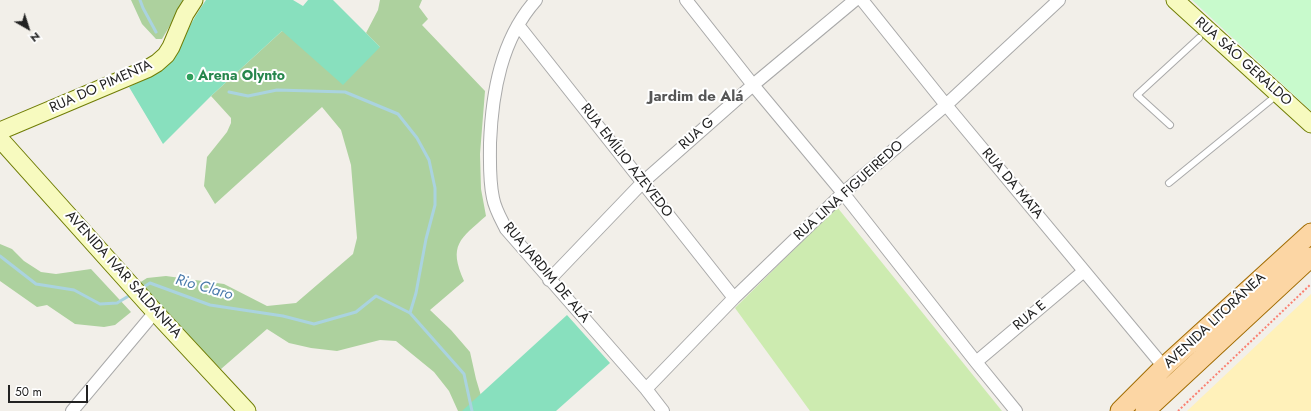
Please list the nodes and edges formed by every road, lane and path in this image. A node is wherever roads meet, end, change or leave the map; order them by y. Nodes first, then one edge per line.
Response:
1 (194, 0) edge
2 (536, 0) edge
3 (686, 0) edge
4 (855, 0) edge
5 (862, 0) edge
6 (1059, 0) edge
7 (1175, 0) edge
8 (518, 25) junction
9 (1203, 34) junction
10 (753, 85) junction
11 (1275, 96) junction
12 (946, 104) junction
13 (1311, 124) edge
14 (1170, 125) dead end
15 (0, 131) edge
16 (0, 139) edge
17 (0, 150) edge
18 (643, 182) junction
19 (1168, 183) dead end
20 (843, 193) junction
21 (1311, 233) edge
22 (1311, 257) edge
23 (1084, 271) junction
24 (549, 280) junction
25 (123, 282) junction
26 (1311, 284) edge
27 (734, 298) junction
28 (147, 309) junction
29 (976, 362) junction
30 (1170, 374) junction
31 (646, 389) junction
32 (72, 411) edge
33 (235, 411) edge
34 (247, 411) edge
35 (663, 411) edge
36 (1016, 411) edge
37 (1120, 411) edge
38 (1145, 411) edge
39 (1161, 411) edge
40 (1178, 411) edge

1 - 15 main road, RUA DO PIMENTA
2 - 8 street, RUA JARDIM DE ALÁ
3 - 10 street
4 - 10 street, RUA G
5 - 12 street, RUA DA MATA
6 - 12 street, RUA LINA FIGUEIREDO
7 - 9 main road, RUA SÃO GERALDO
8 - 18 street, RUA EMÍLIO AZEVEDO
8 - 24 street, RUA JARDIM DE ALÁ
9 - 11 main road, RUA SÃO GERALDO
9 - 14 lane
10 - 18 street, RUA G
10 - 20 street
11 - 13 main road, RUA SÃO GERALDO
11 - 19 lane
12 - 20 street, RUA LINA FIGUEIREDO
12 - 23 street, RUA DA MATA
16 - 25 main road, AVENIDA IVAR SALDANHA
17 - 25 main road, AVENIDA IVAR SALDANHA
18 - 24 street, RUA G
18 - 27 street, RUA EMÍLIO AZEVEDO
20 - 27 street, RUA LINA FIGUEIREDO
20 - 29 street
21 - 30 main road, AVENIDA LITORÂNEA
22 - 30 main road, AVENIDA LITORÂNEA
23 - 29 street, RUA E
23 - 30 street, RUA DA MATA
24 - 31 street, RUA JARDIM DE ALÁ
25 - 28 main road, AVENIDA IVAR SALDANHA
26 - 40 path
27 - 31 street, RUA LINA FIGUEIREDO
28 - 32 street
28 - 33 main road, AVENIDA IVAR SALDANHA
28 - 34 main road, AVENIDA IVAR SALDANHA
29 - 36 street
30 - 37 main road, AVENIDA LITORÂNEA
30 - 38 main road, AVENIDA LITORÂNEA
30 - 39 main road
31 - 35 street, RUA JARDIM DE ALÁ

